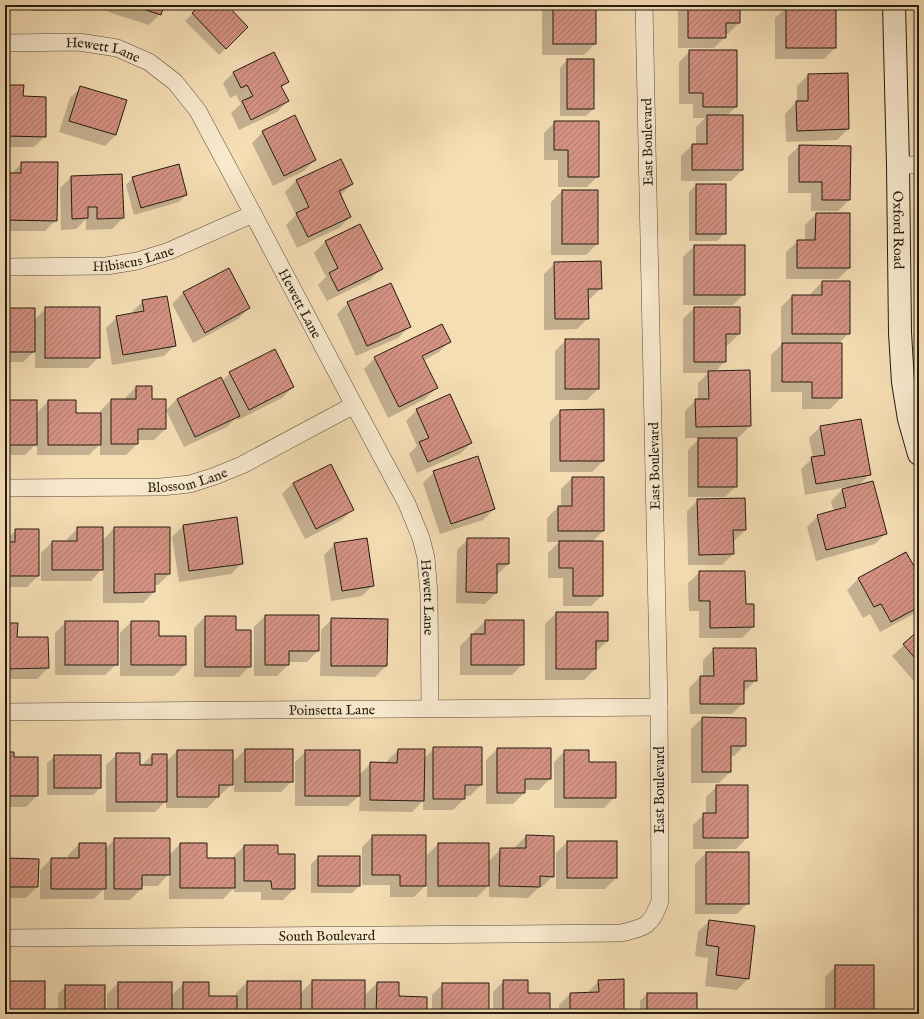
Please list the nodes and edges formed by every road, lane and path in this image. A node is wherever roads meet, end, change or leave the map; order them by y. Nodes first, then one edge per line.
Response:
1 (644, 5) edge
2 (894, 5) edge
3 (5, 43) edge
4 (909, 165) edge
5 (253, 214) junction
6 (5, 267) edge
7 (354, 406) junction
8 (919, 454) edge
9 (5, 488) edge
10 (659, 707) junction
11 (430, 708) junction
12 (5, 712) edge
13 (648, 924) joint
14 (5, 938) edge

1 - 10 street, East Boulevard
2 - 4 street, Oxford Road
3 - 5 street, Hewett Lane
4 - 8 street, Oxford Road
5 - 6 street, Hibiscus Lane
5 - 7 street, Hewett Lane
7 - 9 street, Blossom Lane
7 - 11 street, Hewett Lane
10 - 11 street, Poinsetta Lane
10 - 13 street, East Boulevard
11 - 12 street, Poinsetta Lane
13 - 14 street, South Boulevard

